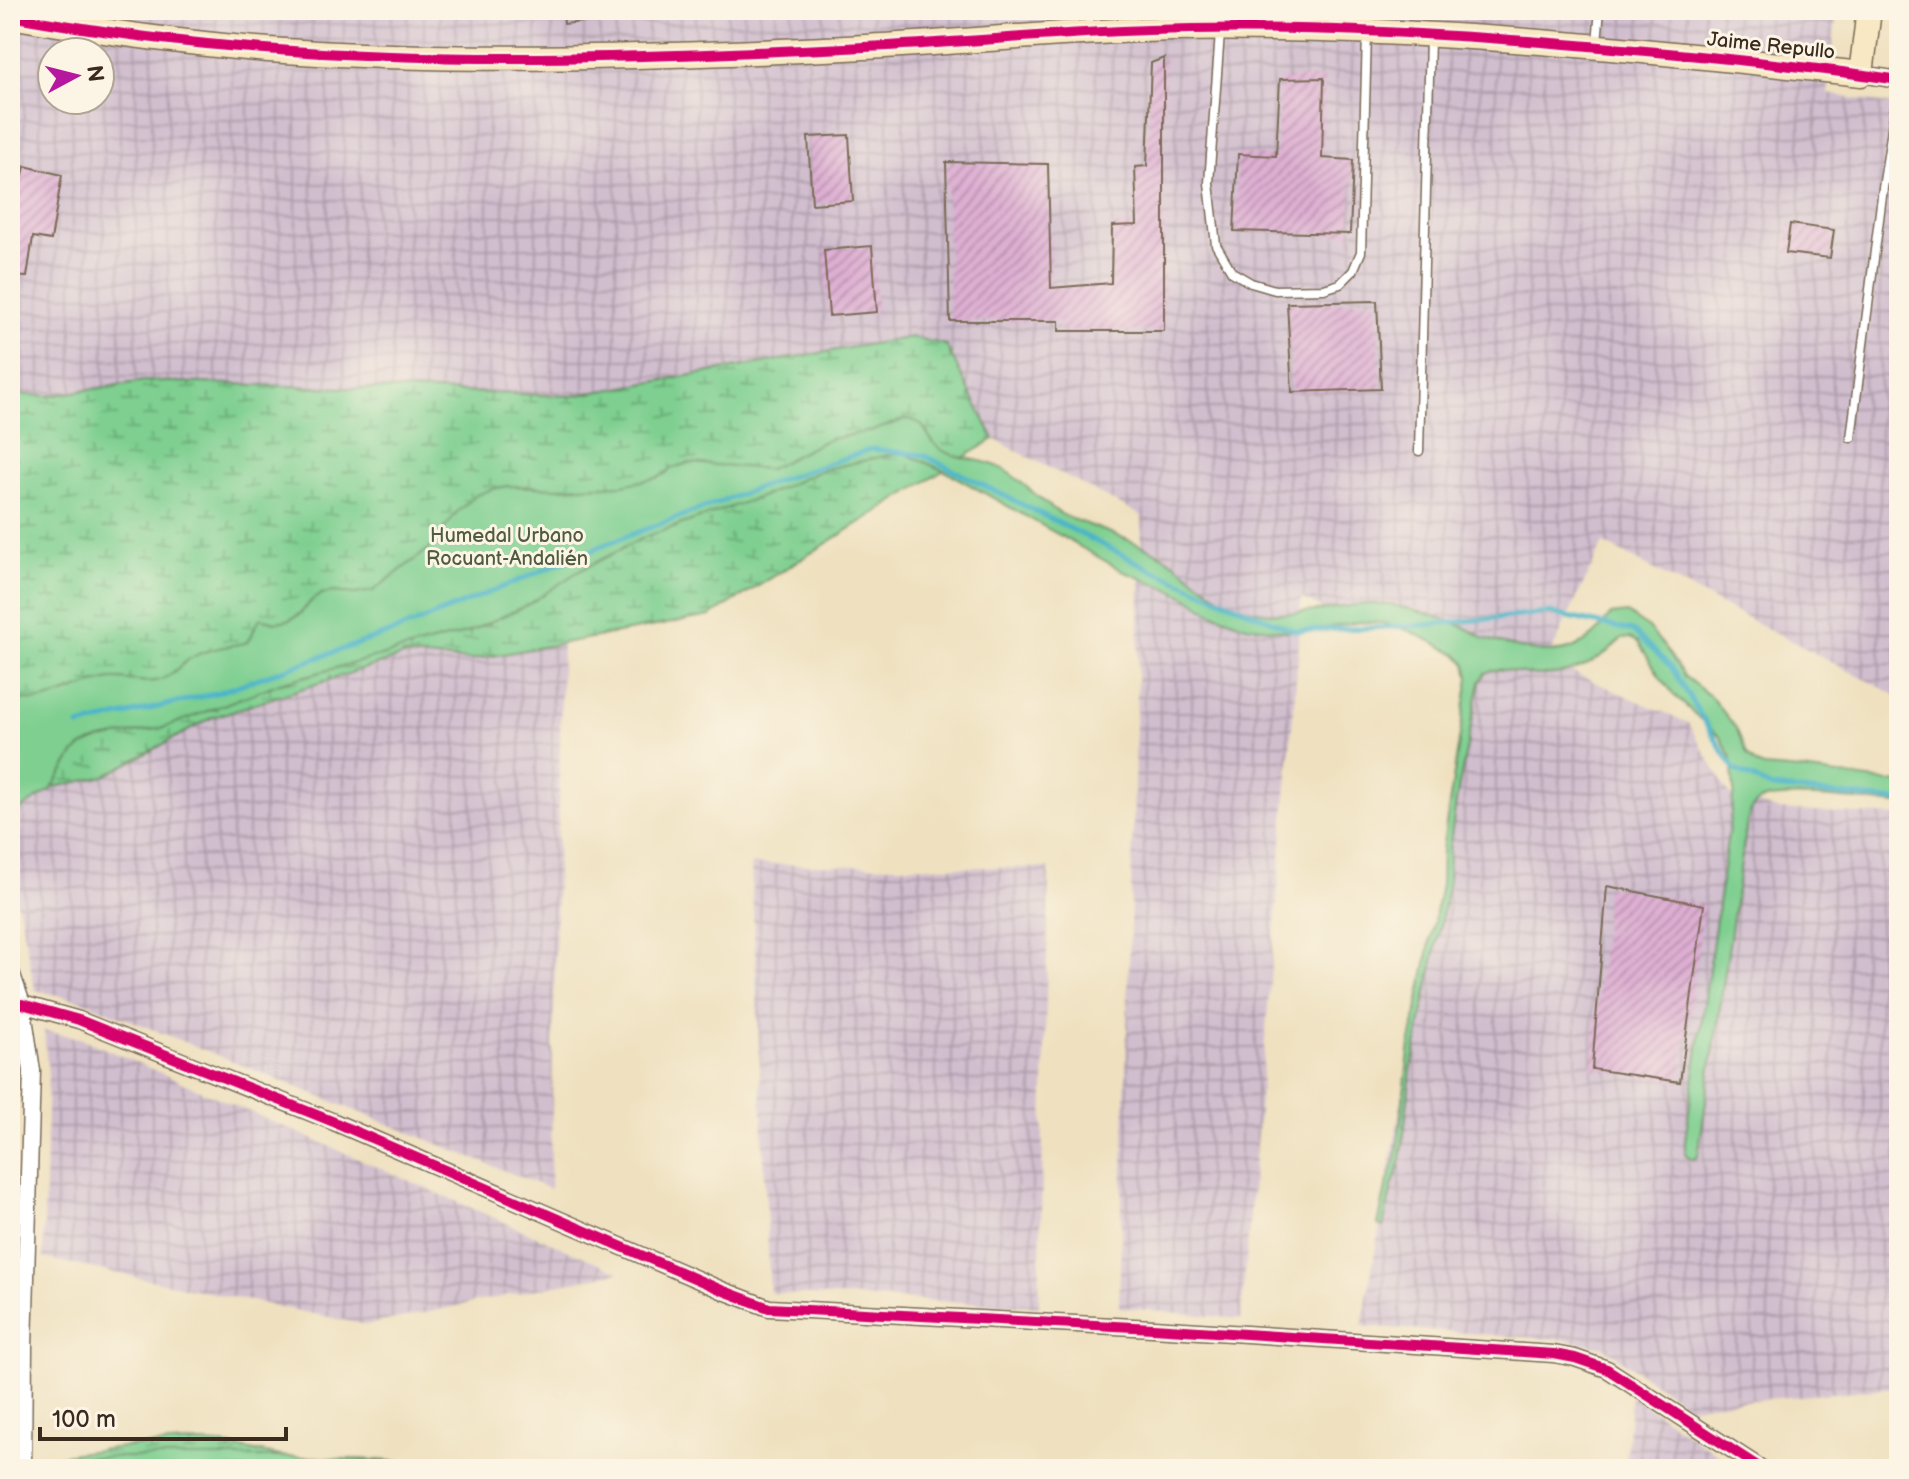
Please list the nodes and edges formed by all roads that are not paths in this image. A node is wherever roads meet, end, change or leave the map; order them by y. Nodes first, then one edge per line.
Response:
1 (1600, 10) edge
2 (1869, 10) edge
3 (10, 16) edge
4 (1287, 20) edge
5 (1089, 21) edge
6 (1220, 29) junction
7 (1367, 31) junction
8 (1430, 34) junction
9 (1597, 47) junction
10 (1861, 74) junction
11 (1899, 82) edge
12 (1851, 438) dead end
13 (1419, 451) dead end
14 (10, 969) edge
15 (22, 1004) junction
16 (16, 1432) edge
17 (23, 1469) edge
18 (1762, 1469) edge

1 - 9 lane
2 - 10 street
3 - 5 street, Jaime Repullo
4 - 6 street, Jaime Repullo
4 - 7 street, Jaime Repullo
5 - 6 street, Jaime Repullo
6 - 7 lane
7 - 8 street, Jaime Repullo
8 - 9 street, Jaime Repullo
8 - 13 lane
9 - 10 street, Jaime Repullo
10 - 11 street, Jaime Repullo
11 - 12 lane
14 - 15 street
15 - 16 street
15 - 18 street
16 - 17 street

